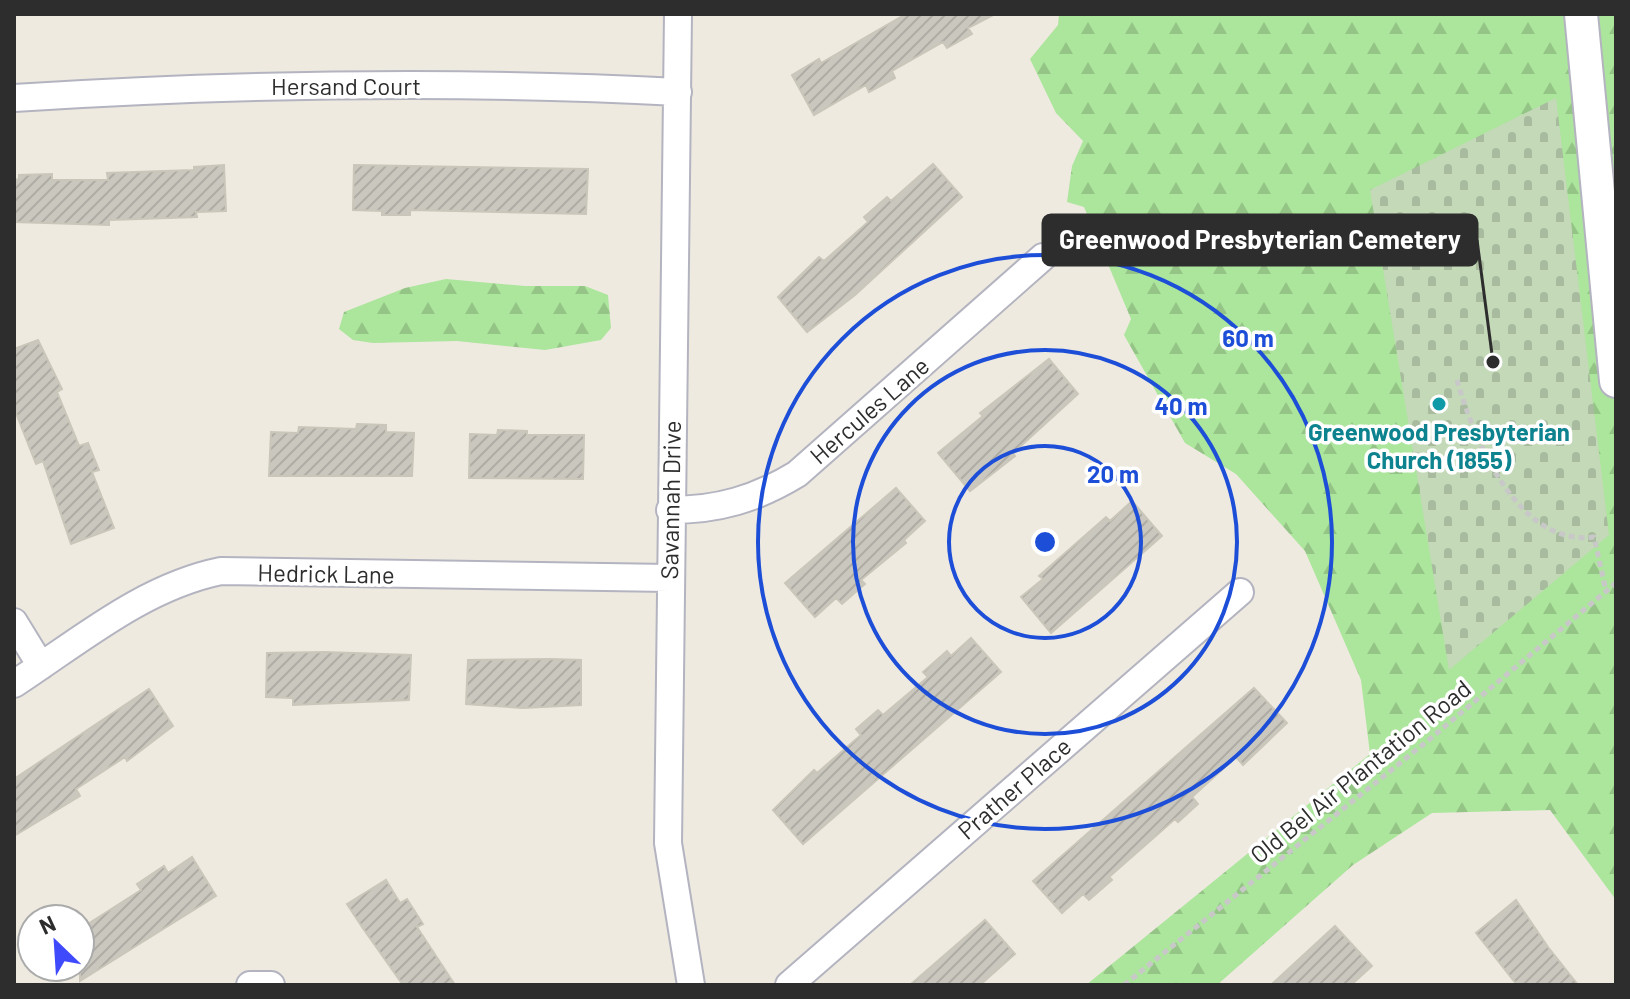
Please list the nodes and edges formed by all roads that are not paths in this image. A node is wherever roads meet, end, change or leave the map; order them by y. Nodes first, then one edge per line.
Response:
1 (678, 14) edge
2 (1581, 14) edge
3 (678, 92) junction
4 (14, 98) edge
5 (1043, 257) dead end
6 (1616, 381) edge
7 (670, 510) junction
8 (669, 578) junction
9 (1240, 592) dead end
10 (14, 622) edge
11 (41, 666) junction
12 (14, 684) edge
13 (250, 985) edge
14 (271, 985) edge
15 (691, 985) edge
16 (789, 985) edge

1 - 3 street, Savannah Drive
2 - 6 street
3 - 4 street, Hersand Court
3 - 7 street, Savannah Drive
5 - 7 street, Hercules Lane
7 - 8 street, Savannah Drive
8 - 11 street, Hedrick Lane
8 - 15 street, Savannah Drive
9 - 16 street, Prather Place
10 - 11 street
11 - 12 street, Hedrick Lane
13 - 14 street

